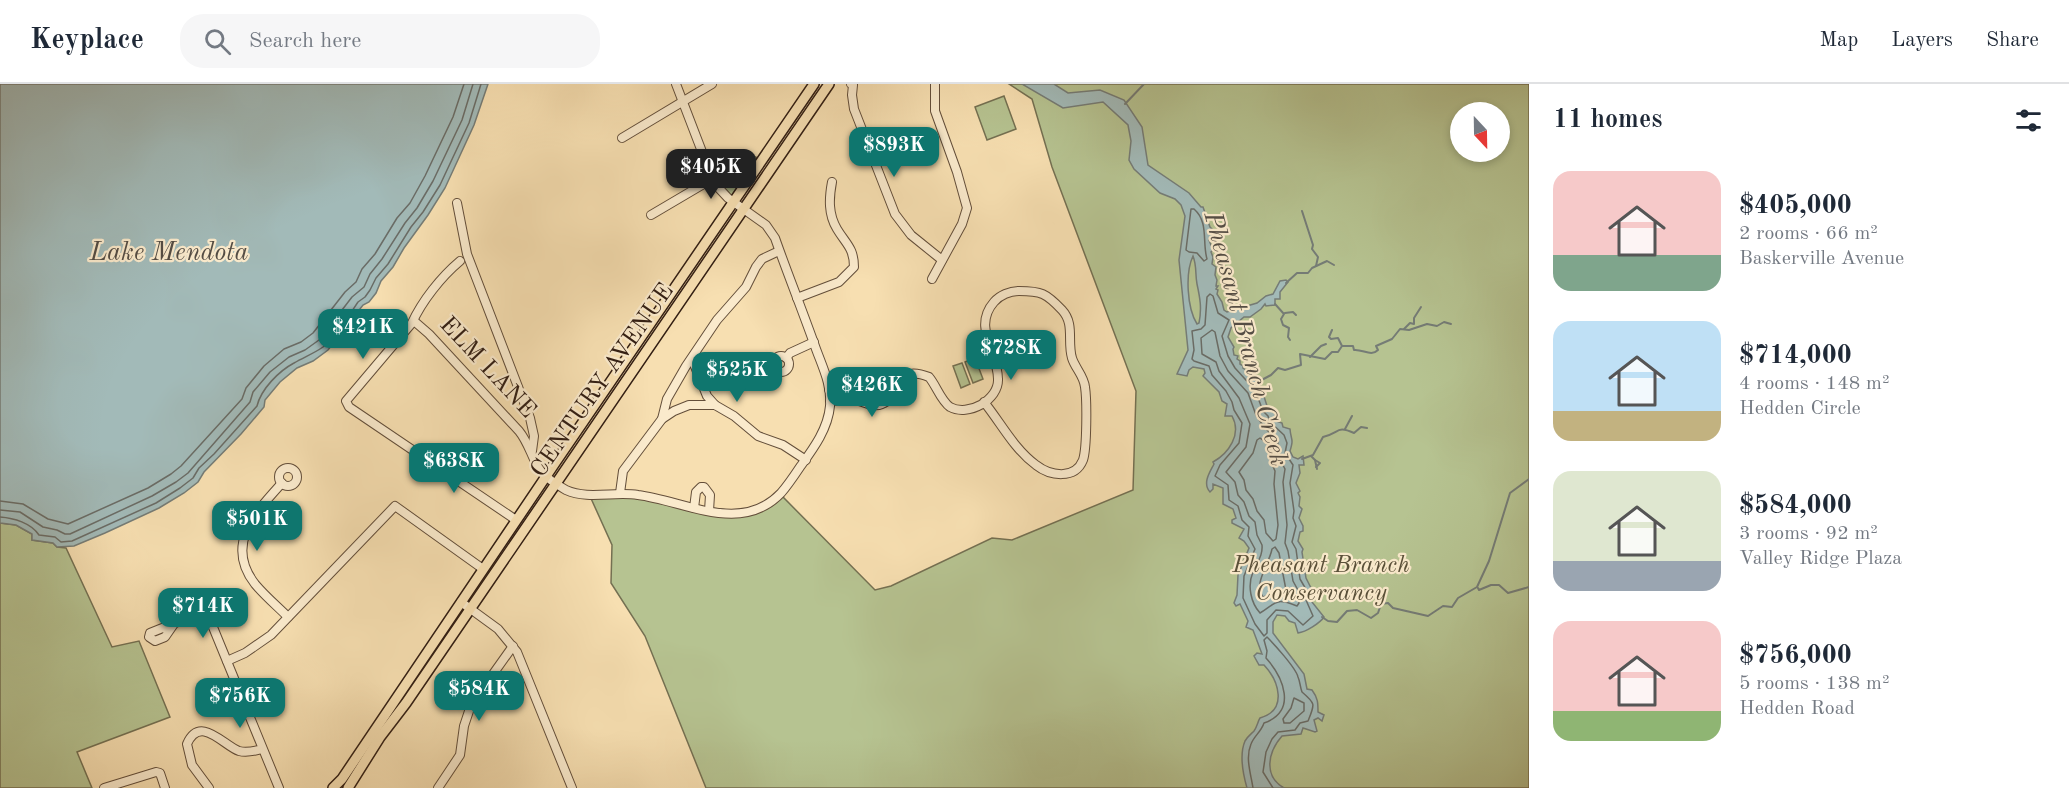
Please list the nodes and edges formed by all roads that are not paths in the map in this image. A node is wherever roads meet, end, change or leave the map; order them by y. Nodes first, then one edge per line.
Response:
1 (676, 84) edge
2 (712, 84) edge
3 (814, 84) edge
4 (830, 84) edge
5 (851, 84) edge
6 (935, 84) edge
7 (682, 102) junction
8 (622, 138) dead end
9 (712, 179) junction
10 (832, 182) dead end
11 (733, 202) junction
12 (457, 203) dead end
13 (744, 211) junction
14 (651, 215) dead end
15 (779, 251) junction
16 (942, 260) junction
17 (460, 261) dead end
18 (932, 279) dead end
19 (797, 298) junction
20 (414, 321) junction
21 (814, 342) junction
22 (786, 358) dead end
23 (692, 359) junction
24 (830, 390) junction
25 (892, 392) junction
26 (336, 398) dead end
27 (830, 401) junction
28 (984, 402) junction
29 (346, 404) junction
30 (715, 405) junction
31 (662, 419) junction
32 (532, 452) junction
33 (806, 460) junction
34 (546, 476) junction
35 (282, 483) dead end
36 (556, 483) junction
37 (620, 493) junction
38 (694, 508) junction
39 (709, 511) junction
40 (516, 520) junction
41 (483, 569) junction
42 (461, 602) junction
43 (470, 608) junction
44 (288, 617) junction
45 (174, 624) dead end
46 (513, 646) junction
47 (227, 661) junction
48 (262, 749) junction
49 (104, 788) edge
50 (165, 788) edge
51 (209, 788) edge
52 (279, 788) edge
53 (333, 788) edge
54 (348, 788) edge
55 (438, 788) edge
56 (572, 788) edge

1 - 7 street
2 - 7 street
3 - 11 main road, CENTURY AVENUE
4 - 13 main road, CENTURY AVENUE
5 - 16 street
6 - 16 street
7 - 8 street
7 - 9 street
9 - 11 street
9 - 14 street
10 - 19 street
11 - 13 street
11 - 34 main road, CENTURY AVENUE
12 - 32 street
13 - 15 street
13 - 36 main road, CENTURY AVENUE
15 - 19 street
15 - 23 street
16 - 18 street
17 - 20 street
19 - 21 street
20 - 29 street
20 - 32 street, ELM LANE
21 - 22 street
21 - 24 street
23 - 30 street
23 - 31 street
24 - 25 street
24 - 27 street
25 - 27 street
25 - 28 street
26 - 29 street
27 - 33 street
28 - 28 street
29 - 40 street
30 - 31 street
30 - 33 street
31 - 37 street
32 - 34 street, ELM LANE
33 - 39 street
34 - 36 street
34 - 40 main road, CENTURY AVENUE
35 - 44 street
36 - 37 street
36 - 43 main road, CENTURY AVENUE
37 - 38 street
38 - 39 street
38 - 39 street
40 - 41 main road, CENTURY AVENUE
41 - 42 main road, CENTURY AVENUE
41 - 44 street
42 - 43 street
42 - 53 main road, CENTURY AVENUE
43 - 46 street
43 - 54 main road, CENTURY AVENUE
44 - 47 street
45 - 47 street
46 - 55 street
46 - 56 street
47 - 48 street
48 - 51 street
48 - 52 street
49 - 50 street

